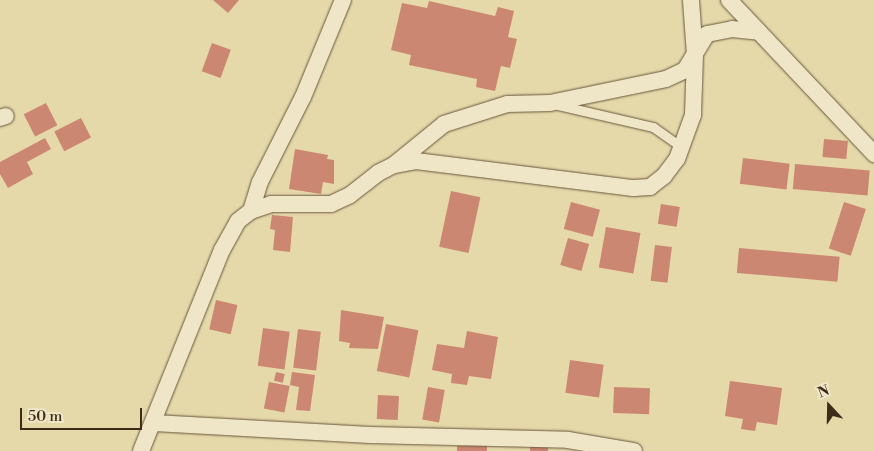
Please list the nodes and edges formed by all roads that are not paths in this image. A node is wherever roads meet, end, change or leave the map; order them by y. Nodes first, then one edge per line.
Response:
1 (344, 0) edge
2 (691, 0) edge
3 (729, 0) edge
4 (760, 32) junction
5 (695, 55) junction
6 (550, 104) junction
7 (682, 147) junction
8 (874, 154) edge
9 (394, 165) junction
10 (251, 211) junction
11 (154, 424) junction
12 (141, 451) edge
13 (634, 451) edge

1 - 10 street
2 - 5 street
3 - 4 street
4 - 5 street
4 - 8 street
5 - 6 street
5 - 7 street
6 - 7 lane
6 - 9 street
7 - 9 street
9 - 10 street
10 - 11 street
11 - 12 street
11 - 13 street

